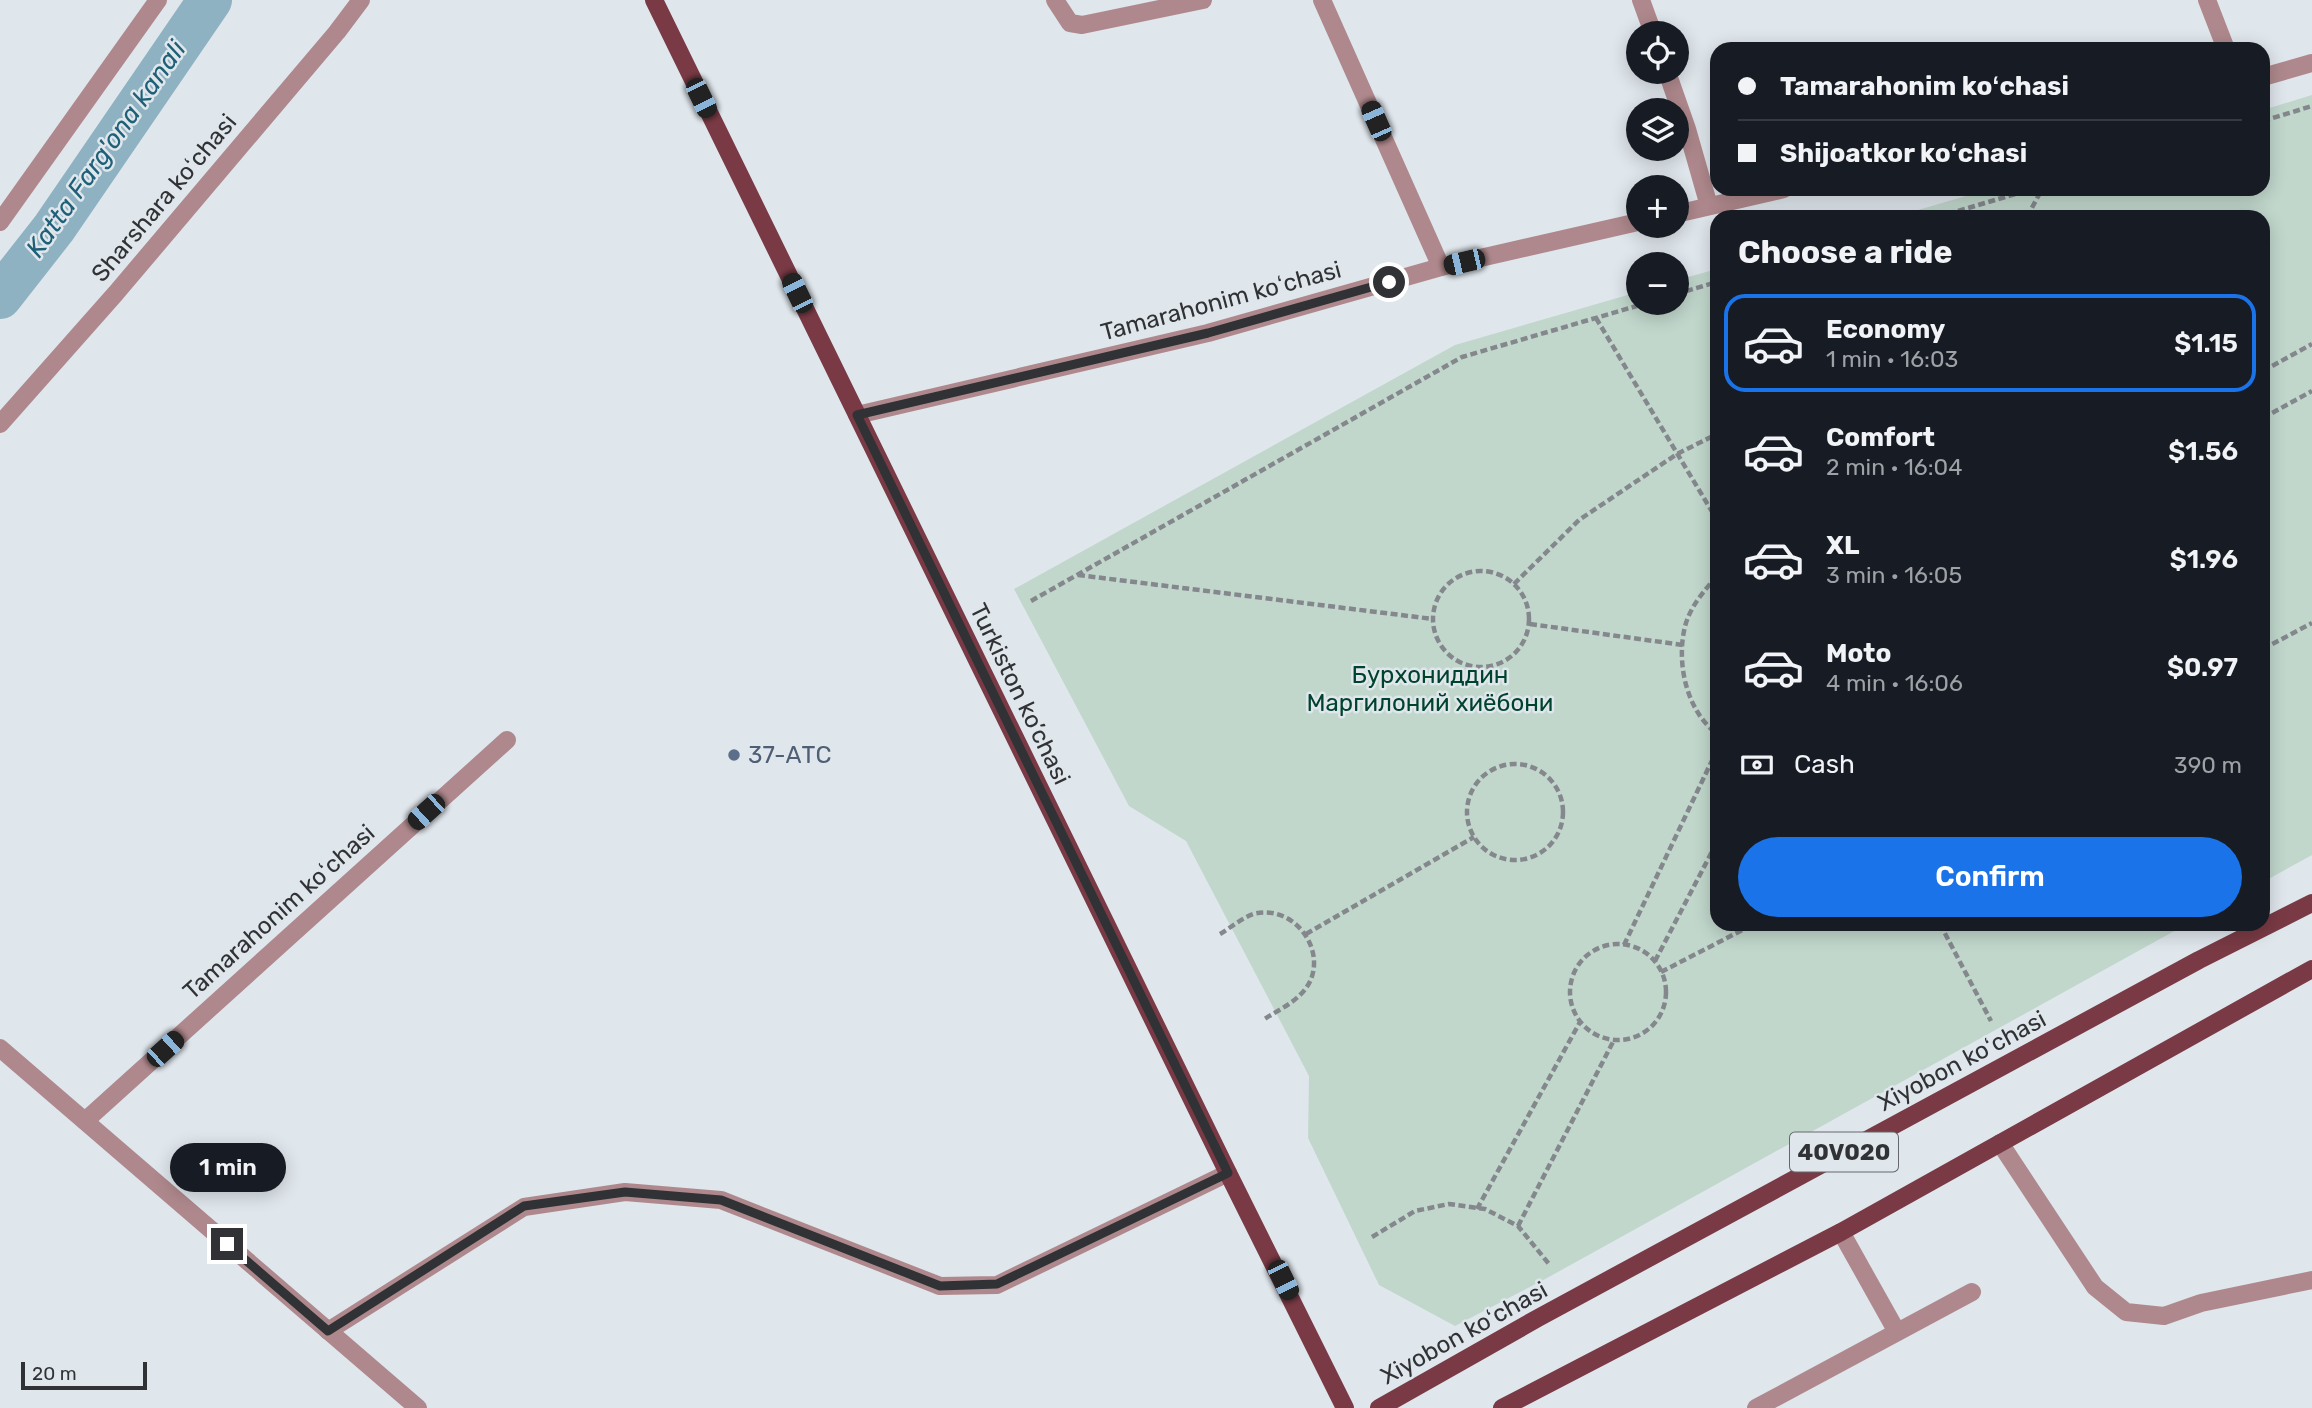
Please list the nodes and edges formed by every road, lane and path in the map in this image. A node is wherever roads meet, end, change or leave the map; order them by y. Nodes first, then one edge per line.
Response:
1 (158, 0) edge
2 (361, 0) edge
3 (654, 0) edge
4 (1055, 0) edge
5 (1203, 0) edge
6 (1322, 0) edge
7 (1641, 0) edge
8 (2207, 0) edge
9 (1649, 21) edge
10 (2222, 42) edge
11 (2312, 63) edge
12 (2270, 75) edge
13 (1671, 84) edge
14 (2312, 106) edge
15 (2270, 119) edge
16 (1753, 196) edge
17 (2008, 196) edge
18 (1710, 206) junction
19 (1962, 210) edge
20 (1689, 211) edge
21 (0, 222) edge
22 (1626, 225) edge
23 (1441, 267) junction
24 (1710, 284) edge
25 (1689, 290) edge
26 (1626, 309) edge
27 (1596, 318) junction
28 (2312, 344) edge
29 (2270, 368) edge
30 (2312, 391) edge
31 (2270, 414) edge
32 (857, 415) junction
33 (0, 424) edge
34 (1710, 438) edge
35 (1677, 454) junction
36 (1710, 508) edge
37 (1077, 575) junction
38 (1514, 584) junction
39 (1710, 584) edge
40 (1031, 601) dead end
41 (1433, 619) junction
42 (2312, 623) edge
43 (1530, 624) junction
44 (1683, 645) junction
45 (2270, 645) edge
46 (1710, 729) edge
47 (507, 740) dead end
48 (1710, 765) edge
49 (1474, 837) junction
50 (1710, 855) edge
51 (2312, 903) edge
52 (2270, 924) edge
53 (1740, 931) edge
54 (1944, 931) edge
55 (2256, 931) edge
56 (1220, 934) dead end
57 (1306, 934) junction
58 (1623, 945) junction
59 (1655, 961) junction
60 (2312, 969) edge
61 (1661, 972) junction
62 (1263, 1020) dead end
63 (1992, 1021) dead end
64 (1580, 1022) junction
65 (1614, 1040) junction
66 (0, 1048) edge
67 (85, 1121) junction
68 (2000, 1143) junction
69 (1228, 1173) junction
70 (1478, 1209) junction
71 (1518, 1226) junction
72 (1841, 1232) junction
73 (1372, 1237) dead end
74 (1549, 1264) dead end
75 (2312, 1280) edge
76 (1972, 1292) dead end
77 (328, 1331) junction
78 (1898, 1332) junction
79 (418, 1408) edge
80 (1345, 1408) edge
81 (1380, 1408) edge
82 (1502, 1408) edge
83 (1756, 1408) edge

1 - 21 street
2 - 33 street, Sharshara koʻchasi
3 - 32 main road, Turkiston ko’chasi
4 - 5 street
6 - 23 street
7 - 9 street
8 - 10 street
11 - 12 street
13 - 18 street
14 - 15 path
16 - 18 street
17 - 19 path
18 - 20 street
22 - 23 street, Tamarahonim koʻchasi
23 - 32 street, Tamarahonim koʻchasi
24 - 25 path
26 - 27 path
27 - 35 path
27 - 37 path
28 - 29 path
30 - 31 path
32 - 69 main road, Turkiston ko’chasi
34 - 35 path
35 - 36 path
35 - 38 path
37 - 40 path
37 - 41 path
38 - 41 path
38 - 43 path
39 - 44 path
41 - 43 path
42 - 45 path
43 - 44 path
44 - 46 path
47 - 67 street, Tamarahonim koʻchasi
48 - 58 path
49 - 49 path
49 - 57 path
50 - 59 path
51 - 52 main road, Xiyobon koʻchasi / 40V020
53 - 61 path
54 - 63 path
55 - 81 main road, Xiyobon koʻchasi / 40V020
56 - 57 path
57 - 62 path
58 - 59 path
58 - 64 path
59 - 61 path
60 - 68 main road, 40V020
61 - 65 path
64 - 65 path
64 - 70 path
65 - 71 path
66 - 67 street
67 - 77 street
68 - 72 main road, 40V020
68 - 75 street
69 - 77 street
69 - 80 main road, Turkiston ko’chasi
70 - 71 path
70 - 73 path
71 - 74 path
72 - 78 street
72 - 82 main road, 40V020
76 - 78 street
77 - 79 street
78 - 83 street

